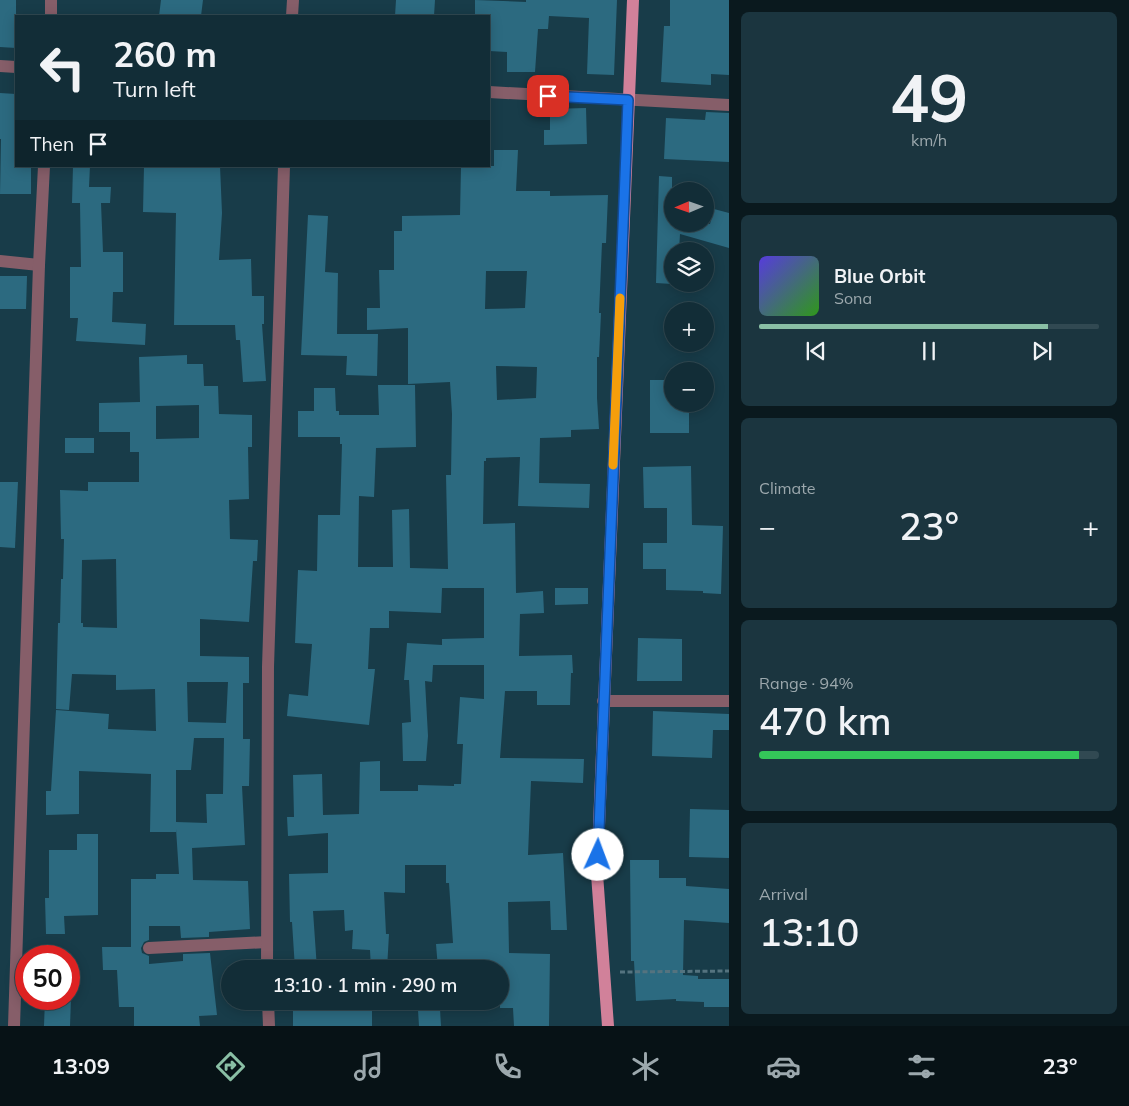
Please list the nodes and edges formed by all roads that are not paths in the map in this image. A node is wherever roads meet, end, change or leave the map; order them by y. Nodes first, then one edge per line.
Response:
1 (51, 0) edge
2 (293, 0) edge
3 (633, 0) edge
4 (51, 15) edge
5 (292, 15) edge
6 (0, 66) edge
7 (15, 67) edge
8 (490, 92) edge
9 (628, 100) junction
10 (729, 105) edge
11 (44, 167) edge
12 (284, 167) edge
13 (0, 261) edge
14 (39, 265) junction
15 (603, 701) junction
16 (729, 701) edge
17 (267, 942) junction
18 (149, 948) dead end
19 (267, 960) edge
20 (268, 1010) edge
21 (14, 1026) edge
22 (269, 1026) edge
23 (608, 1026) edge

1 - 4 street
2 - 5 street
3 - 9 main road
6 - 7 street
8 - 9 street
9 - 10 street
9 - 15 main road
11 - 14 street
12 - 17 street
13 - 14 street
14 - 21 street
15 - 16 street
15 - 23 main road
17 - 18 street
17 - 19 street
20 - 22 street

